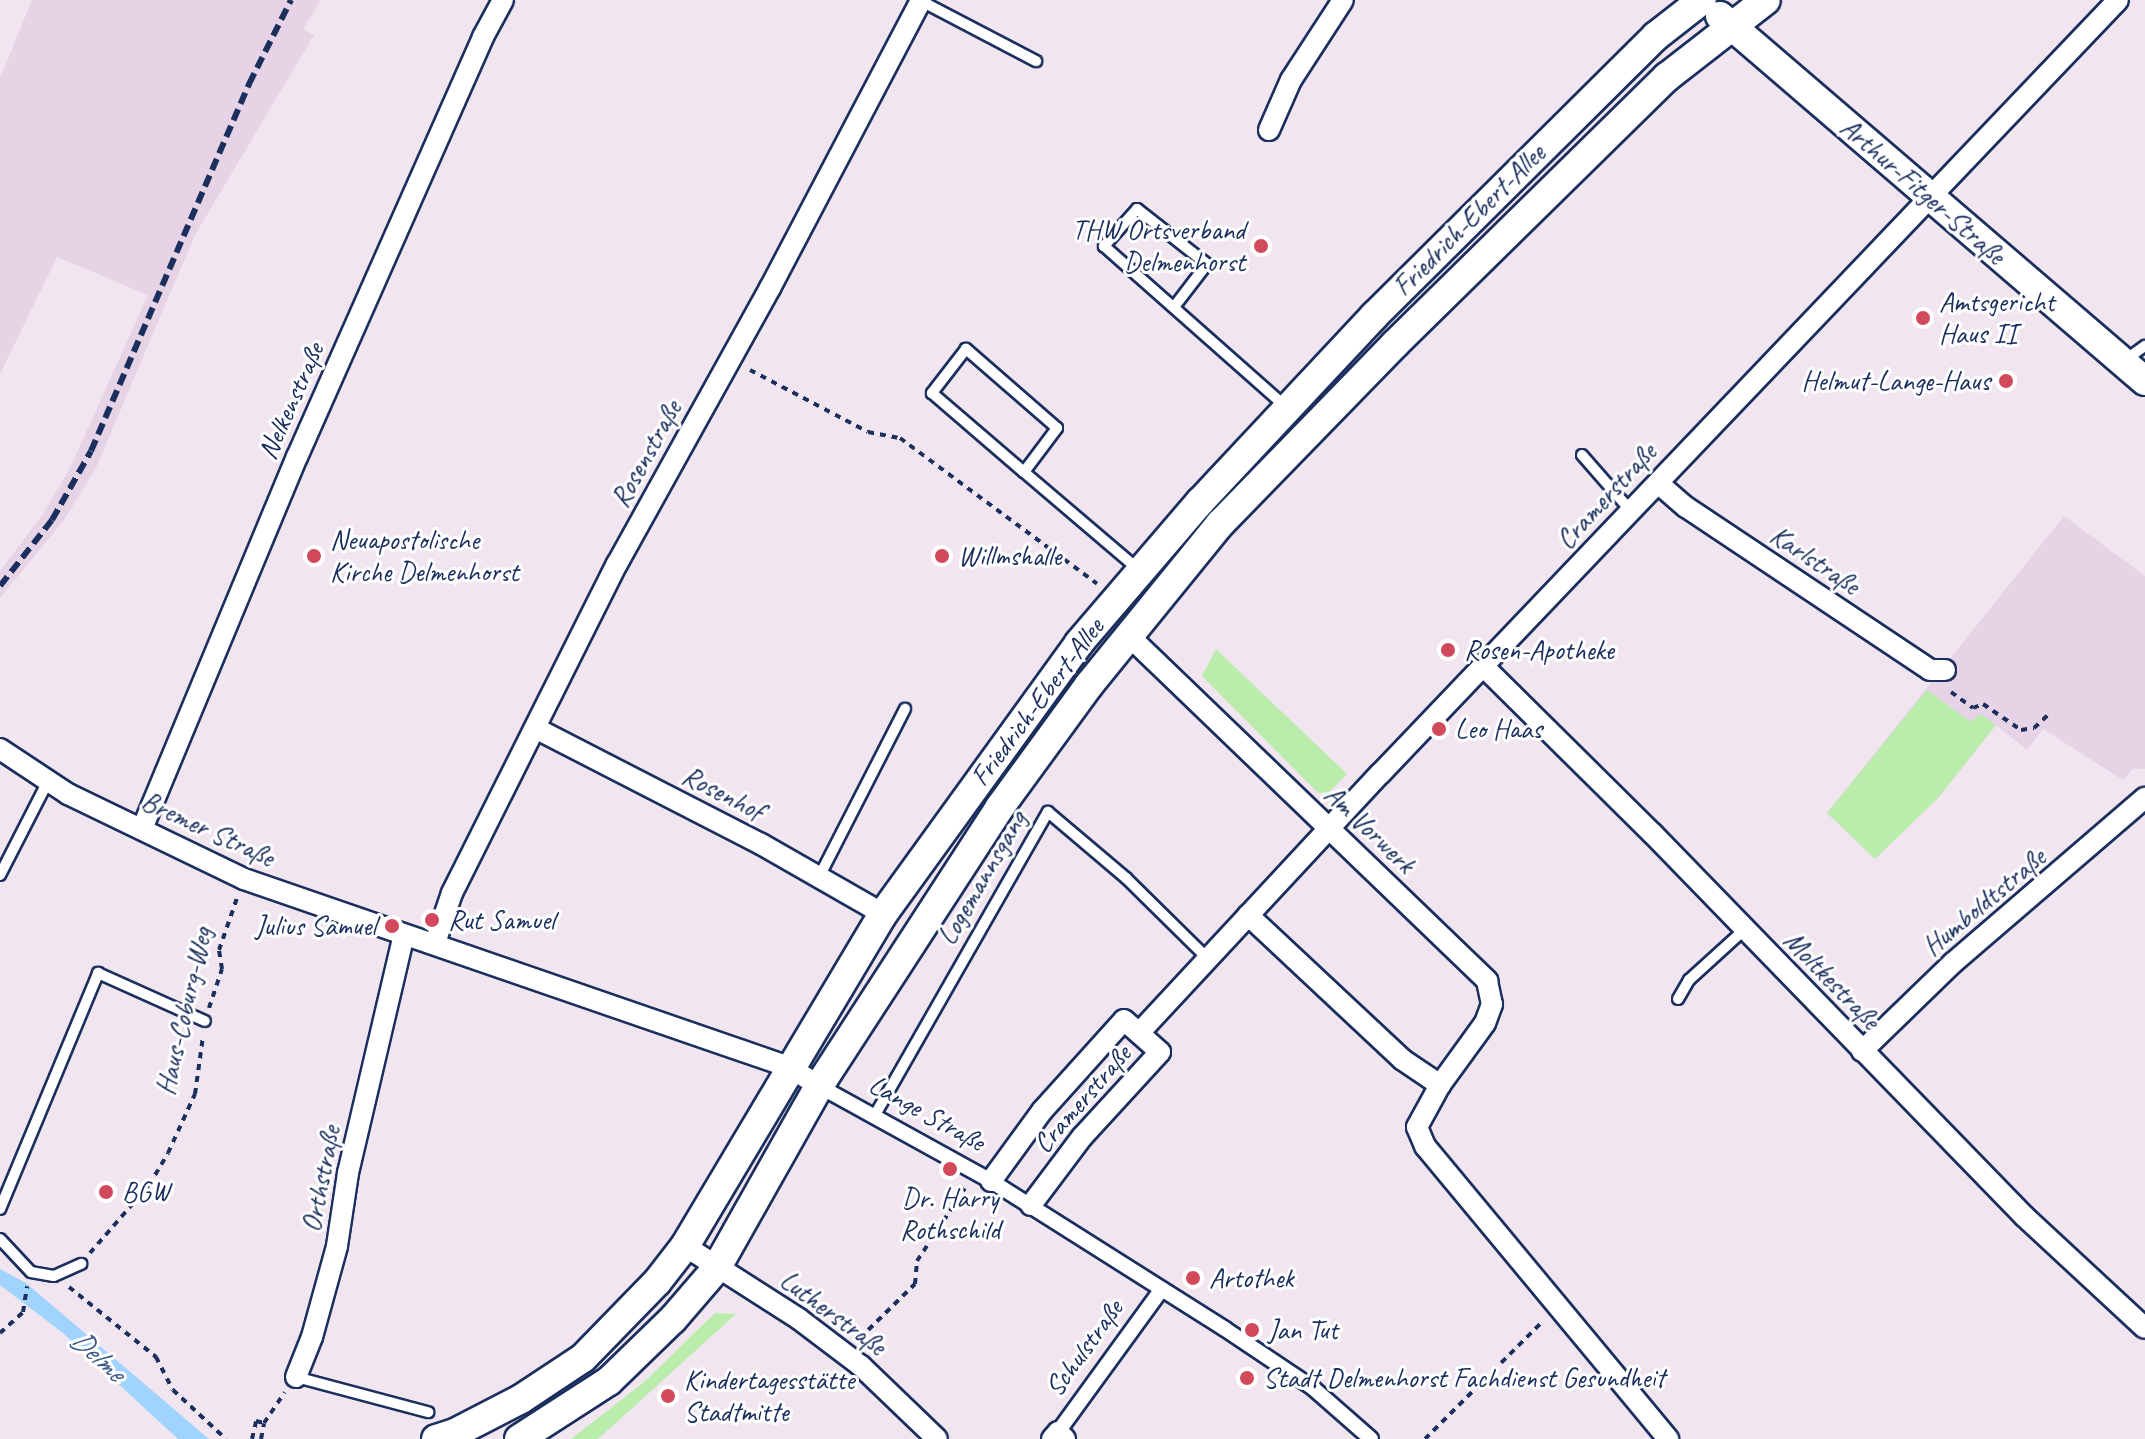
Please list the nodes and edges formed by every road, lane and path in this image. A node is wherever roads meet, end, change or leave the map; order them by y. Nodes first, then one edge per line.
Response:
1 (503, 0) edge
2 (1343, 0) edge
3 (1702, 0) edge
4 (1766, 0) edge
5 (2118, 0) edge
6 (921, 1) edge
7 (1732, 26) junction
8 (1036, 61) dead end
9 (1269, 130) dead end
10 (1930, 198) junction
11 (1174, 307) junction
12 (2134, 354) edge
13 (730, 360) junction
14 (2145, 381) edge
15 (1287, 408) junction
16 (1582, 455) dead end
17 (1024, 472) junction
18 (1658, 483) junction
19 (1631, 511) junction
20 (1139, 571) junction
21 (1116, 598) junction
22 (1128, 635) junction
23 (1483, 666) junction
24 (1937, 670) joint
25 (905, 709) dead end
26 (2051, 712) dead end
27 (535, 728) junction
28 (0, 749) edge
29 (48, 781) junction
30 (2145, 798) edge
31 (1329, 827) junction
32 (142, 829) junction
33 (0, 875) edge
34 (819, 877) junction
35 (244, 879) junction
36 (883, 914) junction
37 (1248, 915) junction
38 (1745, 929) junction
39 (404, 935) junction
40 (435, 943) junction
41 (1207, 958) junction
42 (1678, 999) dead end
43 (205, 1021) junction
44 (1139, 1033) junction
45 (1862, 1051) junction
46 (789, 1067) junction
47 (1440, 1085) junction
48 (819, 1086) junction
49 (875, 1115) junction
50 (983, 1177) junction
51 (1031, 1205) junction
52 (0, 1209) edge
53 (0, 1239) edge
54 (685, 1246) junction
55 (81, 1264) joint
56 (716, 1269) junction
57 (54, 1276) junction
58 (29, 1277) dead end
59 (1161, 1290) junction
60 (1557, 1308) junction
61 (2145, 1328) edge
62 (0, 1333) edge
63 (845, 1354) junction
64 (296, 1377) junction
65 (428, 1412) dead end
66 (264, 1423) junction
67 (1058, 1437) edge
68 (226, 1439) edge
69 (252, 1439) edge
70 (261, 1439) edge
71 (436, 1439) edge
72 (519, 1439) edge
73 (937, 1439) edge
74 (1371, 1439) edge
75 (1425, 1439) edge
76 (1668, 1439) edge

1 - 32 street, Nelkenstraße
2 - 9 street
3 - 7 main road, Arthur-Fitger-Straße
3 - 15 main road, Friedrich-Ebert-Allee
4 - 7 main road, Friedrich-Ebert-Allee
5 - 10 street, Cramerstraße
6 - 8 lane
6 - 13 street, Rosenstraße
7 - 10 main road, Arthur-Fitger-Straße
7 - 22 main road, Friedrich-Ebert-Allee
10 - 12 main road, Arthur-Fitger-Straße
10 - 18 street, Cramerstraße
11 - 11 lane
11 - 15 lane
12 - 14 main road, Arthur-Fitger-Straße
13 - 21 path
13 - 27 street, Rosenstraße
15 - 20 main road, Friedrich-Ebert-Allee
16 - 19 lane
17 - 17 lane
17 - 20 lane
18 - 19 street, Cramerstraße
18 - 24 street, Karlstraße
19 - 23 street, Cramerstraße
20 - 21 main road, Friedrich-Ebert-Allee
21 - 36 main road, Friedrich-Ebert-Allee
22 - 31 street, Am Vorwerk
22 - 48 main road, Friedrich-Ebert-Allee
23 - 31 street, Cramerstraße
23 - 38 street, Moltkestraße
24 - 26 path
25 - 34 lane
27 - 34 street, Rosenhof
27 - 40 street, Rosenstraße
28 - 29 street, Bremer Straße
29 - 32 street, Bremer Straße
29 - 33 lane
30 - 45 street, Humboldtstraße
31 - 37 street, Cramerstraße
31 - 47 street, Am Vorwerk
32 - 35 street, Bremer Straße
34 - 36 street, Rosenhof
35 - 39 street, Bremer Straße
35 - 43 path, Haus-Coburg-Weg
36 - 46 main road, Friedrich-Ebert-Allee
37 - 41 street, Cramerstraße
37 - 47 street
38 - 42 lane
38 - 45 street, Moltkestraße
39 - 40 street, Lange Straße
39 - 64 street, Orthstraße
40 - 46 street, Lange Straße
41 - 44 street, Cramerstraße
41 - 49 lane, Logemannsgang
43 - 52 lane
43 - 55 path, Haus-Coburg-Weg
44 - 50 street, Cramerstraße
44 - 51 street, Cramerstraße
45 - 61 street, Moltkestraße
46 - 48 street, Lange Straße
46 - 54 main road, Friedrich-Ebert-Allee
47 - 60 street, Am Vorwerk
48 - 49 street, Lange Straße
48 - 56 main road, Friedrich-Ebert-Allee
49 - 50 street, Lange Straße
50 - 51 street, Lange Straße
50 - 63 path
51 - 59 street, Lange Straße
53 - 57 lane
54 - 56 street, Lutherstraße
54 - 71 main road, Friedrich-Ebert-Allee
55 - 57 lane
56 - 63 street, Lutherstraße
56 - 72 main road, Friedrich-Ebert-Allee
57 - 68 path
58 - 62 path
59 - 67 street, Schulstraße
59 - 74 street, Lange Straße
60 - 75 path
60 - 76 street, Am Vorwerk
63 - 73 street, Lutherstraße
64 - 65 lane
64 - 66 path
66 - 69 path
66 - 70 path

